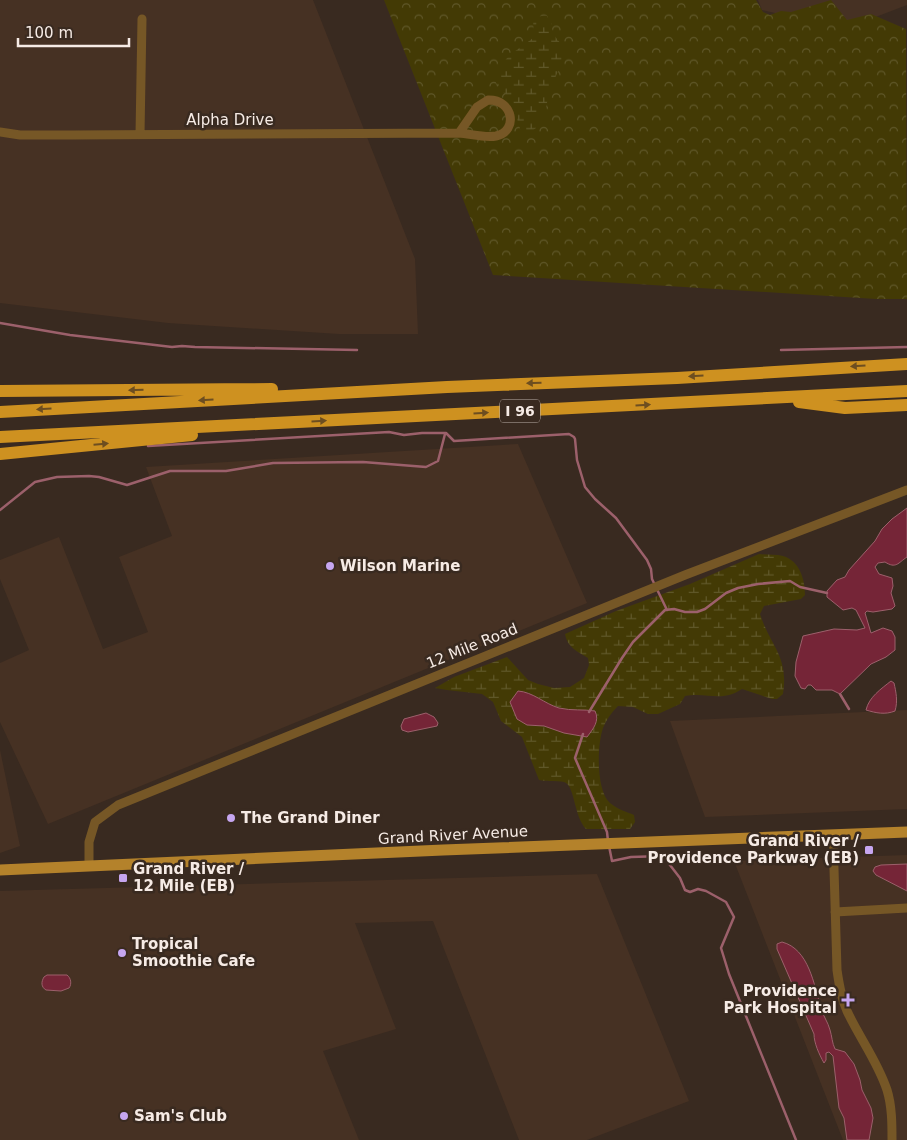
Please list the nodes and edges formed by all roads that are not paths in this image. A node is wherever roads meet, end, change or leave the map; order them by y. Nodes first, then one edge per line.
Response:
1 (142, 19) dead end
2 (0, 132) edge
3 (460, 133) junction
4 (140, 134) junction
5 (907, 364) edge
6 (447, 387) junction
7 (0, 391) edge
8 (907, 391) edge
9 (769, 398) junction
10 (907, 405) edge
11 (0, 412) edge
12 (270, 423) junction
13 (0, 437) edge
14 (0, 454) edge
15 (907, 490) edge
16 (907, 832) edge
17 (833, 835) junction
18 (89, 866) junction
19 (0, 870) edge
20 (907, 908) edge
21 (835, 912) junction
22 (892, 1140) edge

1 - 4 street
2 - 4 street, Alpha Drive
3 - 3 street, Alpha Drive
3 - 4 street, Alpha Drive
5 -> 6 highway, I 96
6 -> 7 highway
6 -> 11 highway, I 96
8 - 9 highway, I 96
9 - 10 highway
12 -> 9 highway, I 96
12 - 13 highway, I 96
14 -> 12 highway
15 - 18 street, 12 Mile Road
16 - 17 main road, Grand River Avenue
17 - 18 main road, Grand River Avenue
17 - 21 street
18 - 19 main road, Grand River Avenue
20 - 21 street
21 - 22 street

